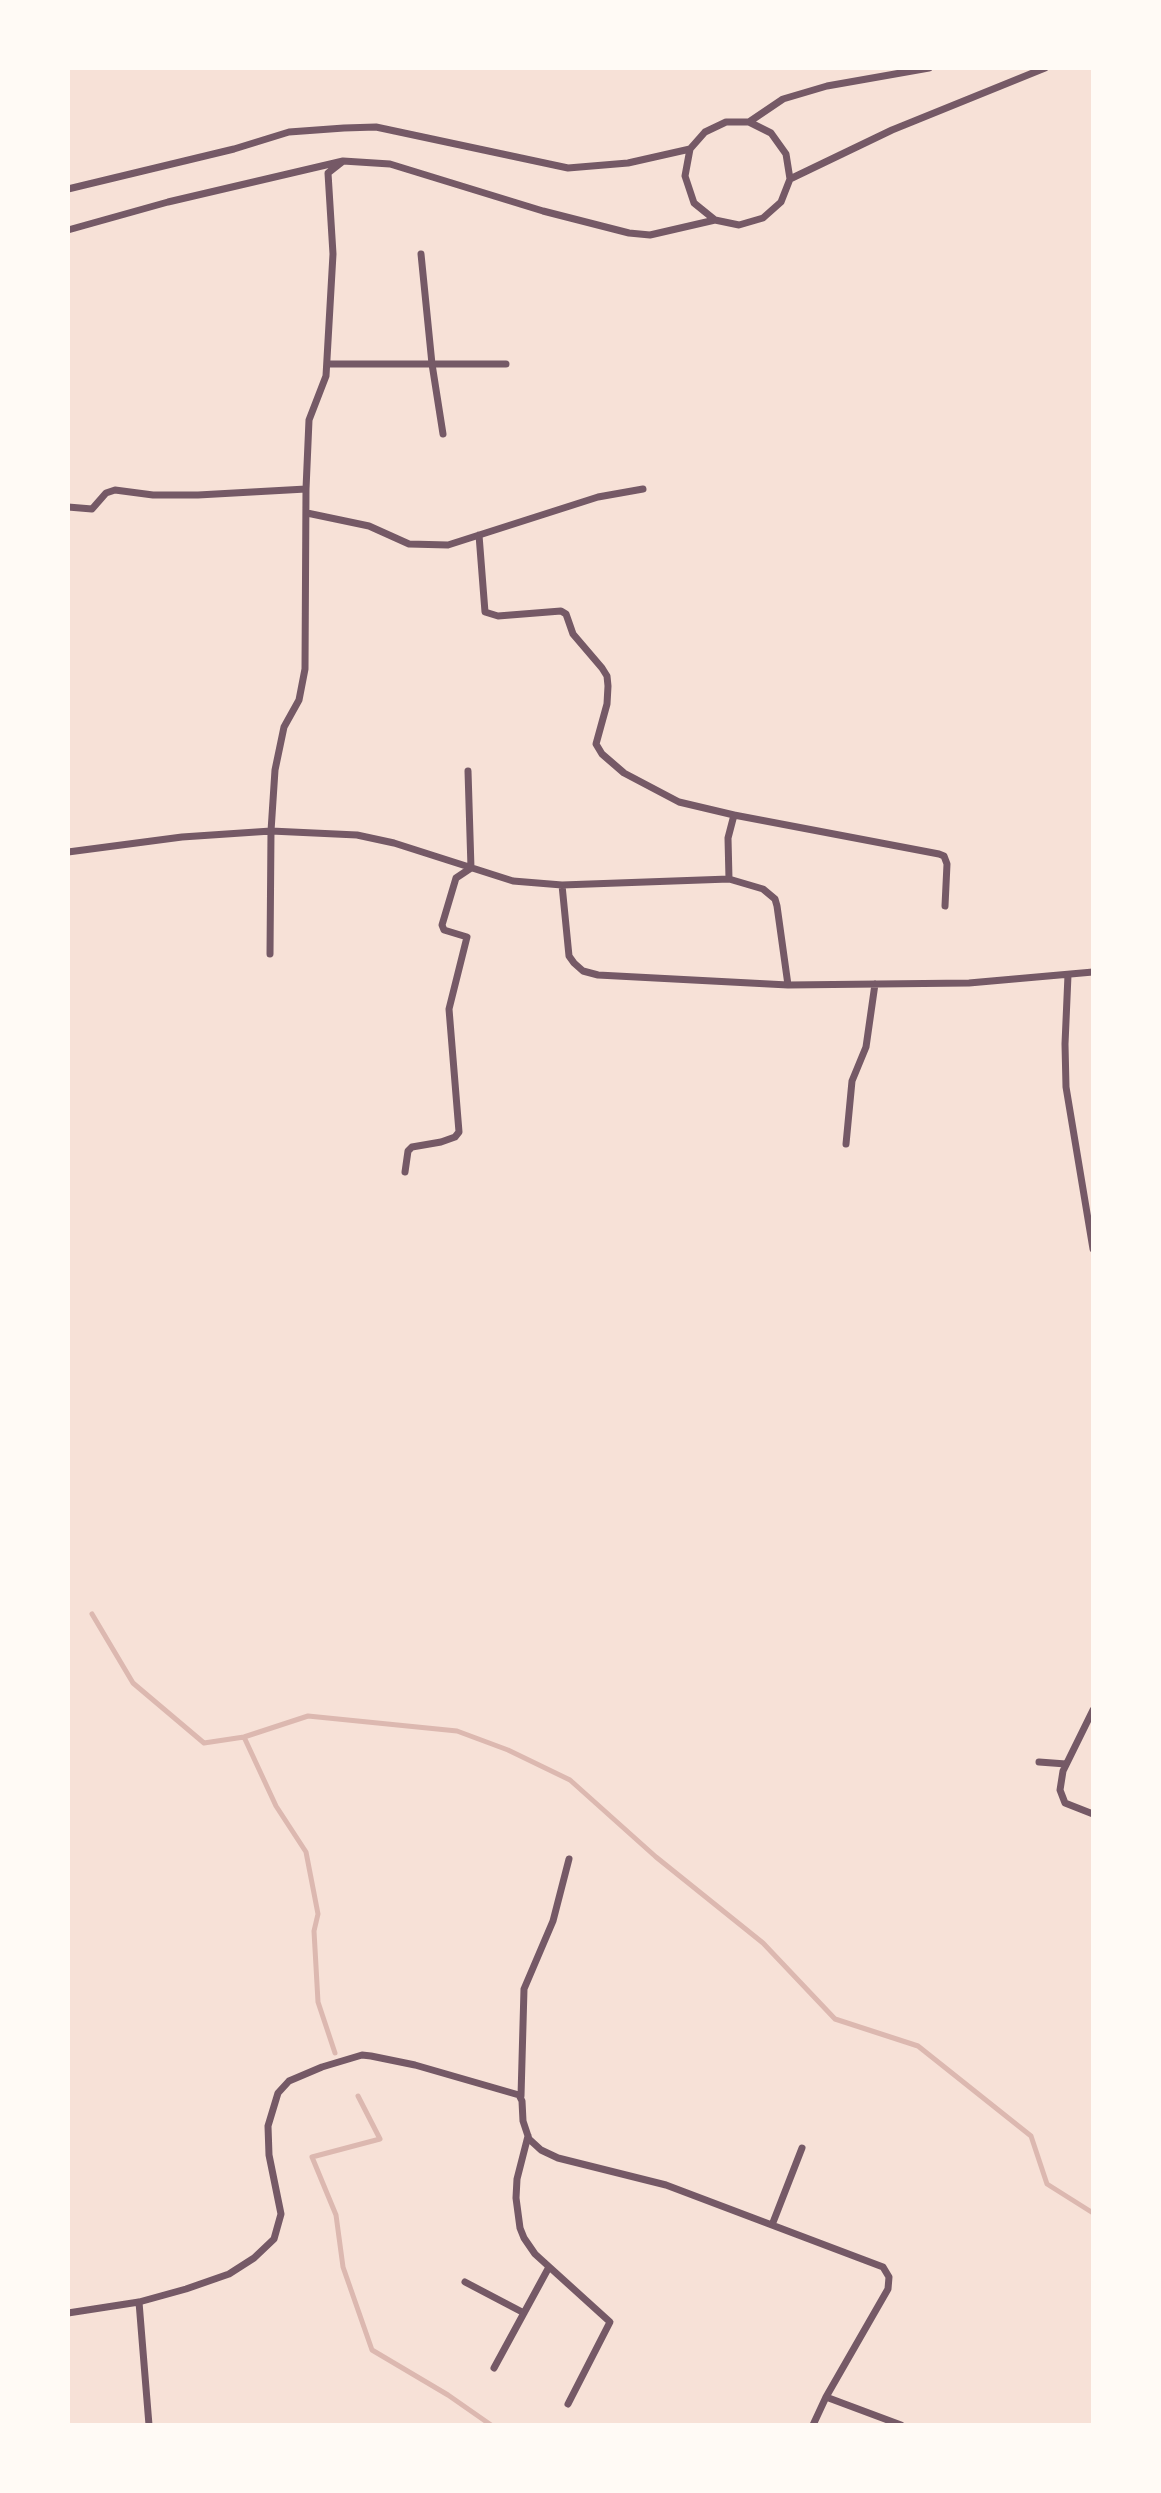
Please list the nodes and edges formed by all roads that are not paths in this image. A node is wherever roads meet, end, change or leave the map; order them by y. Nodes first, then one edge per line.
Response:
1 (929, 68) edge
2 (1045, 68) edge
3 (748, 122) junction
4 (690, 149) junction
5 (344, 160) junction
6 (790, 178) junction
7 (68, 189) edge
8 (716, 220) junction
9 (68, 230) edge
10 (421, 254) dead end
11 (327, 364) junction
12 (432, 364) junction
13 (506, 364) dead end
14 (443, 434) dead end
15 (306, 489) junction
16 (643, 489) dead end
17 (68, 507) edge
18 (307, 513) junction
19 (479, 535) junction
20 (468, 771) dead end
21 (734, 816) junction
22 (271, 831) junction
23 (68, 852) edge
24 (471, 868) junction
25 (729, 879) junction
26 (562, 886) junction
27 (945, 906) dead end
28 (270, 954) dead end
29 (1093, 972) edge
30 (1068, 975) junction
31 (875, 984) junction
32 (788, 985) junction
33 (846, 1144) dead end
34 (405, 1172) dead end
35 (1093, 1249) edge
36 (1093, 1710) edge
37 (1039, 1762) dead end
38 (1066, 1764) junction
39 (1093, 1814) edge
40 (569, 1859) dead end
41 (521, 2096) junction
42 (528, 2136) junction
43 (802, 2148) dead end
44 (772, 2225) junction
45 (549, 2267) junction
46 (465, 2282) dead end
47 (139, 2302) junction
48 (68, 2313) edge
49 (524, 2313) junction
50 (494, 2368) dead end
51 (826, 2397) junction
52 (568, 2404) dead end
53 (149, 2425) edge
54 (813, 2425) edge
55 (901, 2425) edge

1 - 3 street
2 - 6 street
3 - 4 street
3 - 6 street
4 - 7 street
4 - 8 street
5 - 8 street
5 - 9 street
5 - 11 street
6 - 8 street
10 - 12 street
11 - 12 street
11 - 15 street
12 - 13 street
12 - 14 street
15 - 17 street
15 - 18 street
16 - 19 street
18 - 19 street
18 - 22 street
19 - 21 street
20 - 24 street
21 - 25 street
21 - 27 street
22 - 23 street
22 - 24 street
22 - 28 street
24 - 26 street
24 - 34 street
25 - 26 street
25 - 32 street
26 - 32 street
29 - 30 street
30 - 31 street
30 - 35 street
31 - 32 street
31 - 33 street
36 - 38 street
37 - 38 street
38 - 39 street
40 - 41 street
41 - 42 street
41 - 47 street
42 - 44 street
42 - 45 street
43 - 44 street
44 - 51 street
45 - 49 street
45 - 52 street
46 - 49 street
47 - 48 street
47 - 53 street
49 - 50 street
51 - 54 street
51 - 55 street

